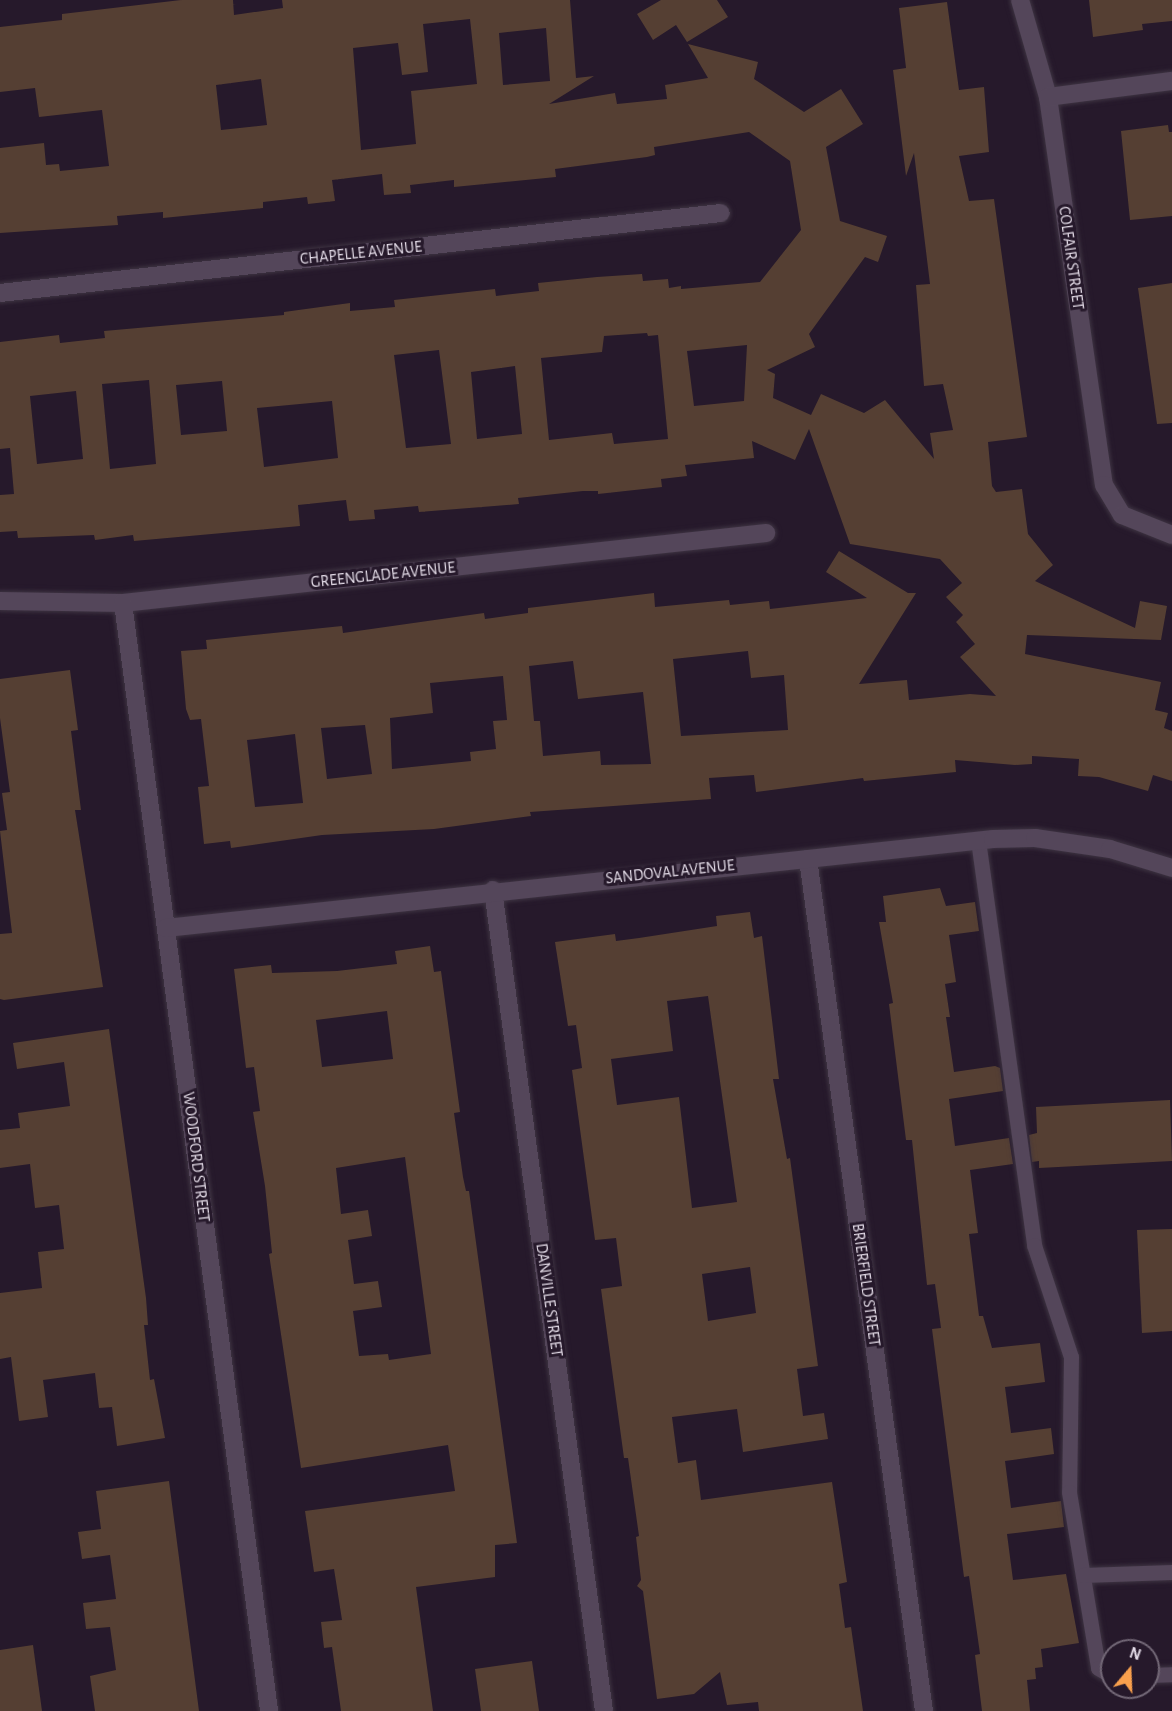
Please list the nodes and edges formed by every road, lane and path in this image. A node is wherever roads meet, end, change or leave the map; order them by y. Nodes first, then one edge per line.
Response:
1 (1020, 0) edge
2 (1172, 81) edge
3 (1048, 97) junction
4 (721, 213) dead end
5 (0, 293) edge
6 (766, 533) dead end
7 (1172, 535) edge
8 (0, 601) edge
9 (123, 603) junction
10 (978, 840) junction
11 (808, 859) junction
12 (1172, 868) edge
13 (494, 890) junction
14 (166, 928) junction
15 (1172, 1572) edge
16 (1083, 1575) junction
17 (1100, 1669) edge
18 (269, 1711) edge
19 (604, 1711) edge
20 (924, 1711) edge

1 - 3 street, COLFAIR STREET
2 - 3 street
3 - 7 street, COLFAIR STREET
4 - 5 street, CHAPELLE AVENUE
6 - 9 street, GREENGLADE AVENUE
8 - 9 street, GREENGLADE AVENUE
9 - 14 street, WOODFORD STREET
10 - 11 street, SANDOVAL AVENUE
10 - 12 street, SANDOVAL AVENUE
10 - 16 lane
11 - 13 street, SANDOVAL AVENUE
11 - 20 street, BRIERFIELD STREET
13 - 14 street, SANDOVAL AVENUE
13 - 19 street, DANVILLE STREET
14 - 18 street, WOODFORD STREET
15 - 16 lane
16 - 17 lane

